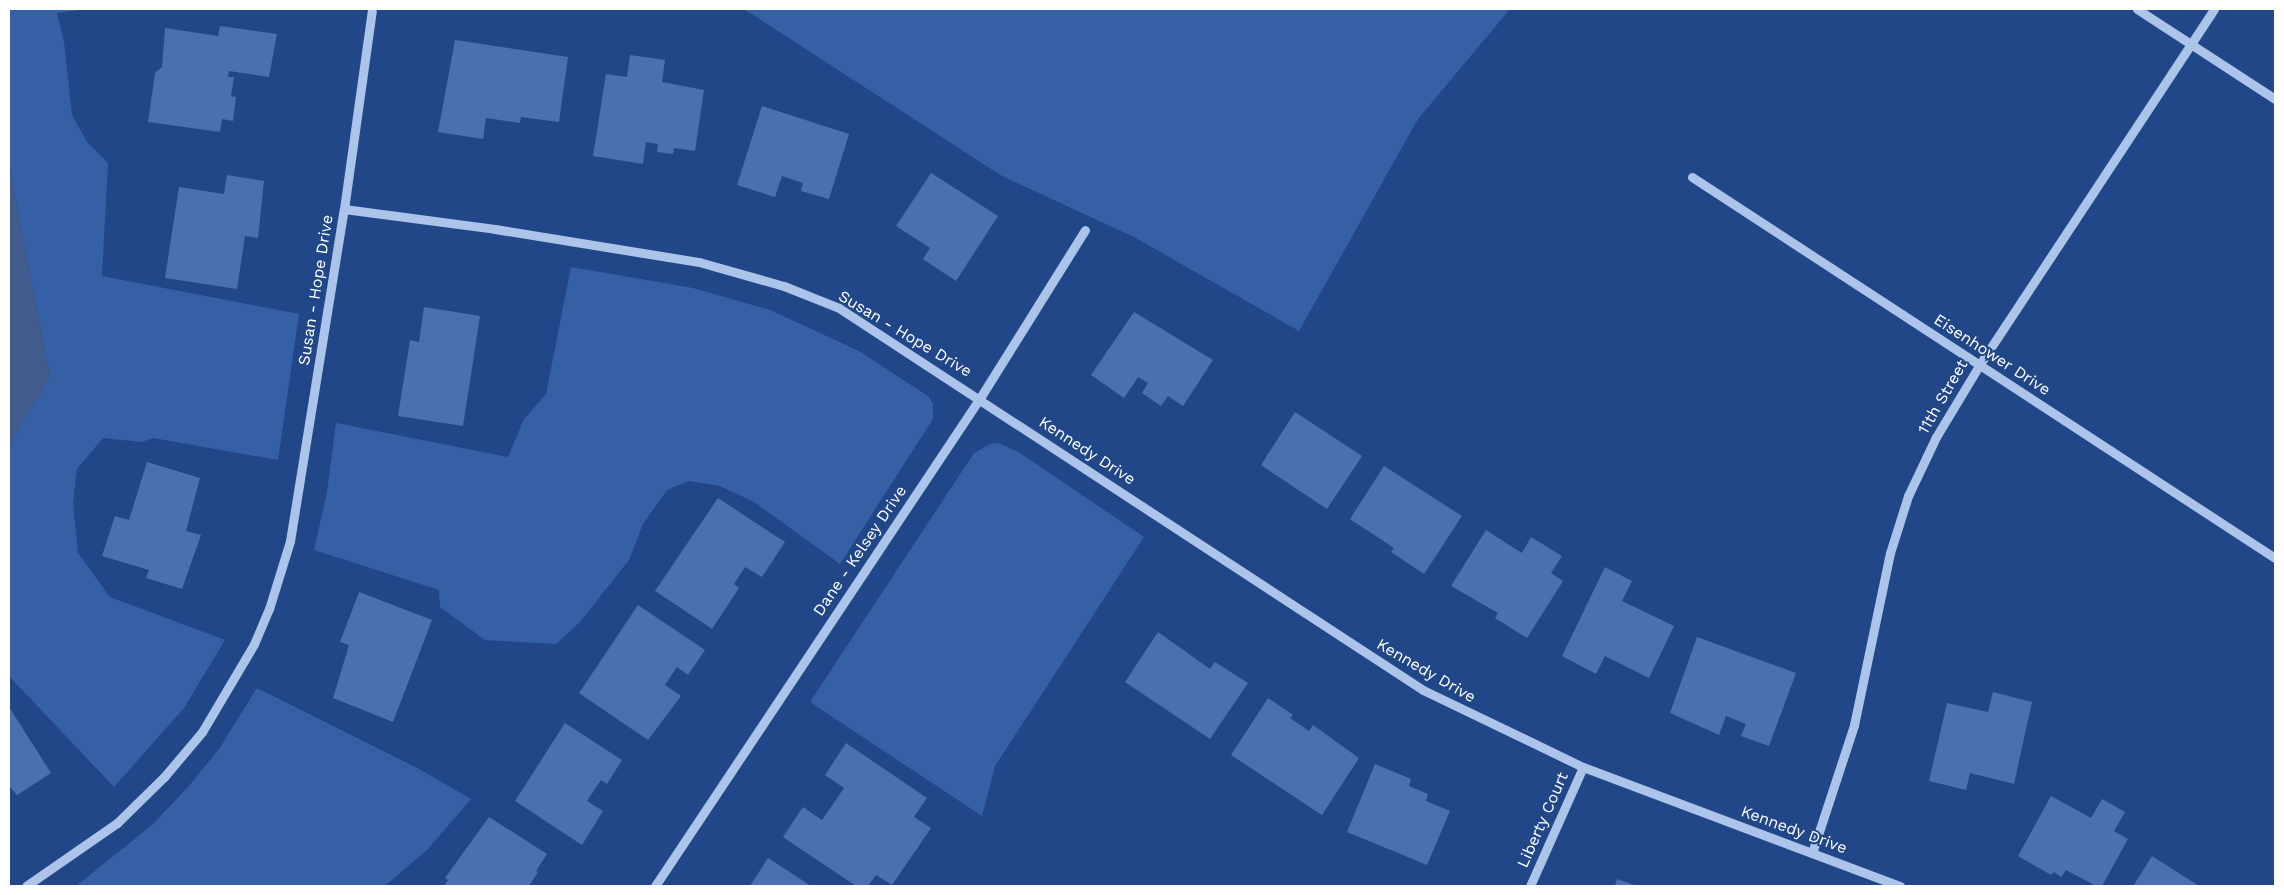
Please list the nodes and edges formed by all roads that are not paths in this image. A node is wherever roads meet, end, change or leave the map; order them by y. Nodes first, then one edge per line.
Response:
1 (2137, 9) edge
2 (2214, 9) edge
3 (372, 11) dead end
4 (2191, 44) junction
5 (2275, 99) edge
6 (1692, 177) dead end
7 (344, 210) junction
8 (1085, 230) dead end
9 (1980, 364) junction
10 (980, 398) junction
11 (2275, 558) edge
12 (1583, 767) junction
13 (1812, 853) junction
14 (26, 886) edge
15 (655, 886) edge
16 (1530, 886) edge
17 (1900, 886) edge

1 - 4 street
2 - 4 street, 11th Street
3 - 7 street
4 - 5 street
4 - 9 street, 11th Street
6 - 9 street, Eisenhower Drive
7 - 10 street, Susan - Hope Drive
7 - 14 street, Susan - Hope Drive
8 - 10 street, Dane - Kelsey Drive
9 - 11 street, Eisenhower Drive
9 - 13 street, 11th Street
10 - 12 street, Kennedy Drive
10 - 15 street, Dane - Kelsey Drive
12 - 13 street, Kennedy Drive
12 - 16 street, Liberty Court
13 - 17 street, Kennedy Drive

